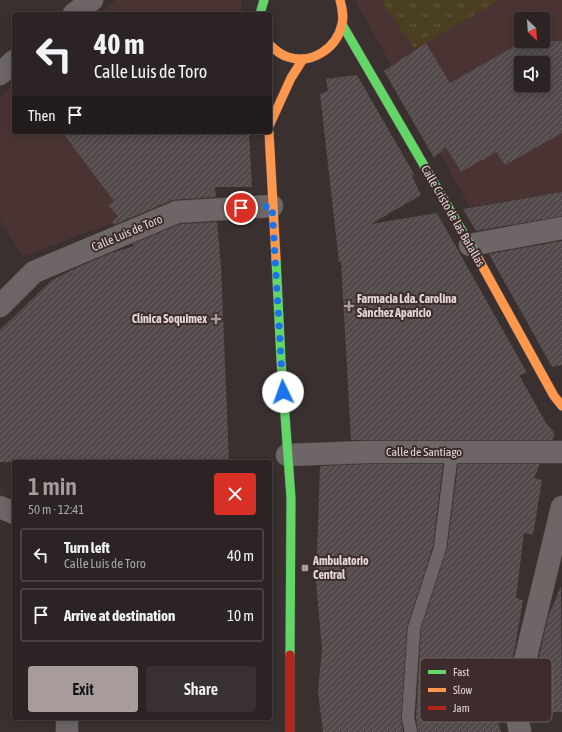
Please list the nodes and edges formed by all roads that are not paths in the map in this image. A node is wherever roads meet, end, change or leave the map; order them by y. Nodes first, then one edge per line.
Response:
1 (92, 0) edge
2 (264, 0) edge
3 (340, 0) edge
4 (77, 12) edge
5 (261, 12) edge
6 (343, 26) junction
7 (272, 46) edge
8 (303, 59) junction
9 (12, 63) edge
10 (0, 74) edge
11 (272, 120) edge
12 (269, 134) edge
13 (272, 206) junction
14 (562, 228) edge
15 (470, 245) junction
16 (0, 306) edge
17 (559, 398) edge
18 (452, 452) junction
19 (562, 452) edge
20 (287, 455) junction
21 (562, 507) edge
22 (0, 508) edge
23 (12, 512) edge
24 (526, 658) edge
25 (67, 720) edge
26 (518, 722) edge
27 (67, 732) edge
28 (290, 732) edge
29 (411, 732) edge
30 (520, 732) edge

1 - 4 street
2 - 5 main road
3 - 6 main road
6 - 8 main road
6 - 15 main road, Calle Cristo de las Batallas
7 - 8 main road
8 - 11 main road
9 - 10 street
12 - 13 main road
13 - 16 street, Calle Luis de Toro
13 - 20 main road
14 - 15 street
15 - 17 main road, Calle Cristo de las Batallas
18 - 19 street, Calle de Santiago
18 - 20 street, Calle de Santiago
18 - 29 lane
20 - 28 main road
21 - 24 street
22 - 23 street
25 - 27 street
26 - 30 street

